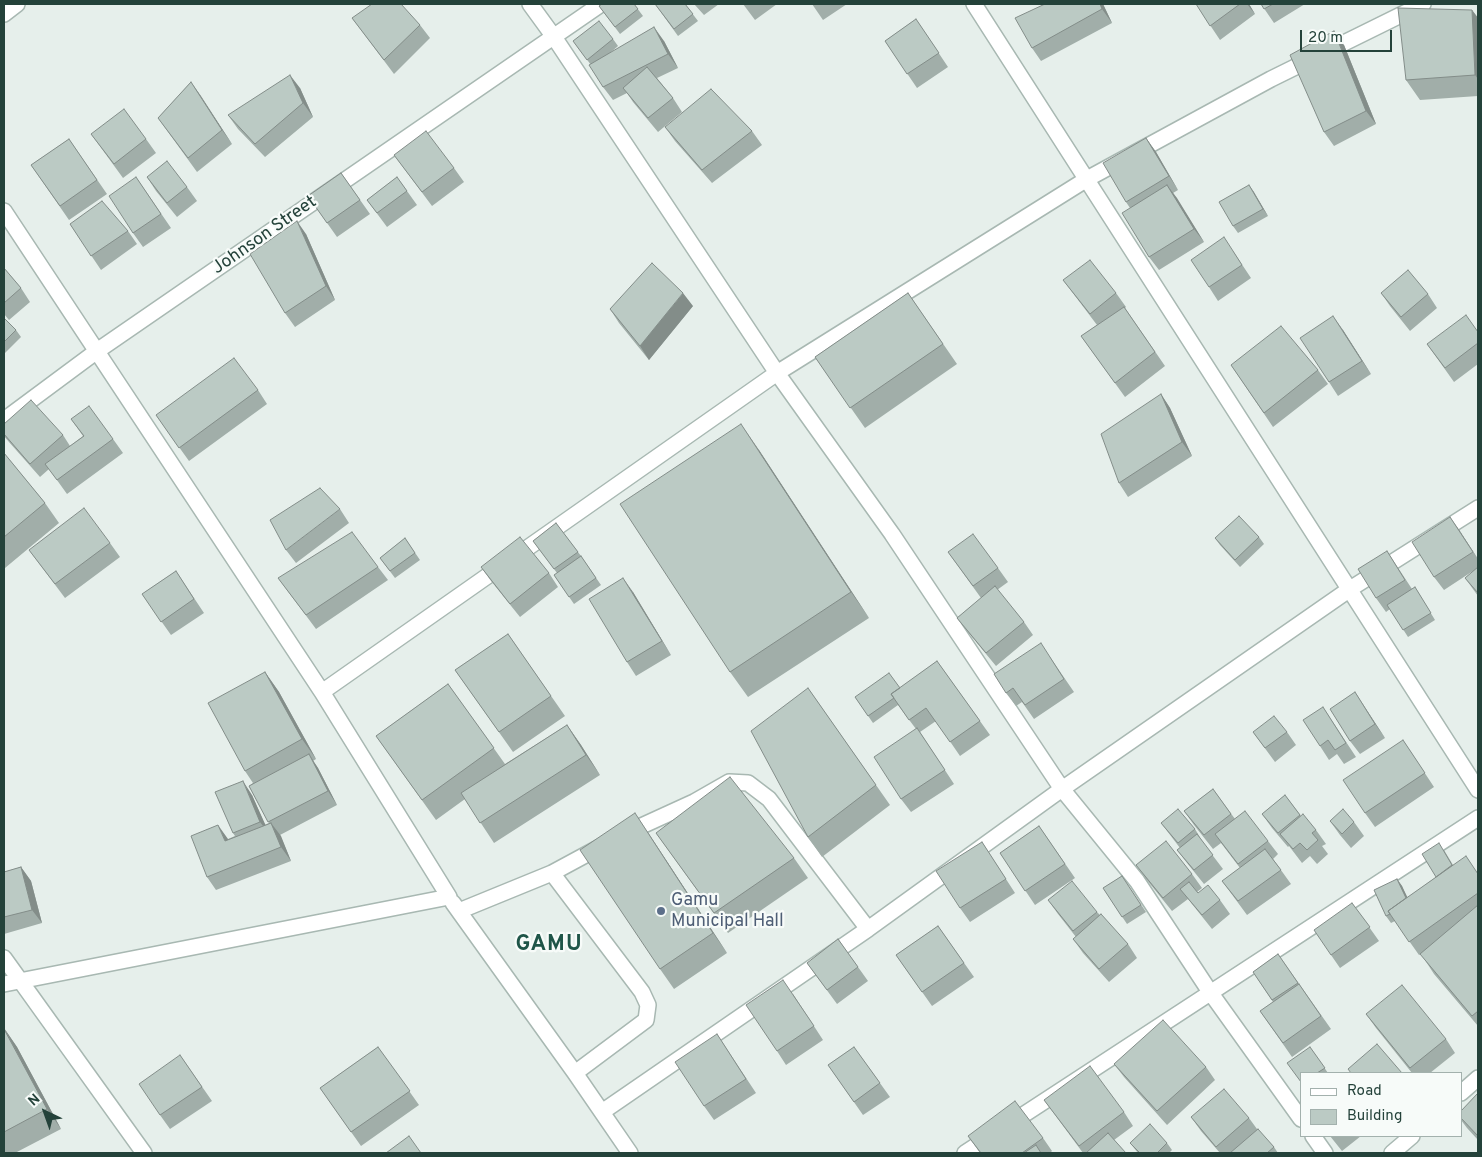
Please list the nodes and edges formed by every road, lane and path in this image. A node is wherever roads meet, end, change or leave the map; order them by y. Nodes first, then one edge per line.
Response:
1 (17, 4) edge
2 (530, 4) edge
3 (601, 4) edge
4 (974, 4) edge
5 (1423, 4) edge
6 (4, 14) edge
7 (554, 37) junction
8 (1087, 179) junction
9 (4, 211) edge
10 (96, 352) junction
11 (777, 373) junction
12 (4, 420) edge
13 (1478, 508) edge
14 (1350, 589) junction
15 (322, 692) junction
16 (1062, 789) junction
17 (1478, 790) edge
18 (1478, 818) edge
19 (552, 872) junction
20 (449, 897) junction
21 (459, 911) junction
22 (868, 929) junction
23 (4, 958) edge
24 (19, 982) junction
25 (4, 984) edge
26 (1210, 992) junction
27 (575, 1073) junction
28 (1478, 1078) edge
29 (1462, 1093) edge
30 (602, 1112) junction
31 (1300, 1118) edge
32 (1314, 1137) edge
33 (1411, 1137) edge
34 (144, 1153) edge
35 (630, 1153) edge
36 (965, 1153) edge
37 (1325, 1153) edge
38 (1392, 1153) edge

1 - 6 street
2 - 7 street
3 - 7 street, Johnson Street
4 - 8 street
5 - 8 street
7 - 10 street, Johnson Street
7 - 11 street
8 - 11 street
8 - 14 street
9 - 10 street
10 - 12 street, Johnson Street
10 - 15 street
11 - 15 street
11 - 16 street
13 - 14 street
14 - 16 street
14 - 17 street
15 - 20 street
16 - 22 street
16 - 26 street
18 - 26 street
19 - 21 street
19 - 22 street
19 - 27 street
20 - 21 street
20 - 24 street
21 - 27 street
22 - 30 street
23 - 24 street
24 - 25 street
24 - 34 street
26 - 31 street
26 - 36 street
27 - 30 street
28 - 29 street
30 - 35 street
32 - 37 street
33 - 38 street

